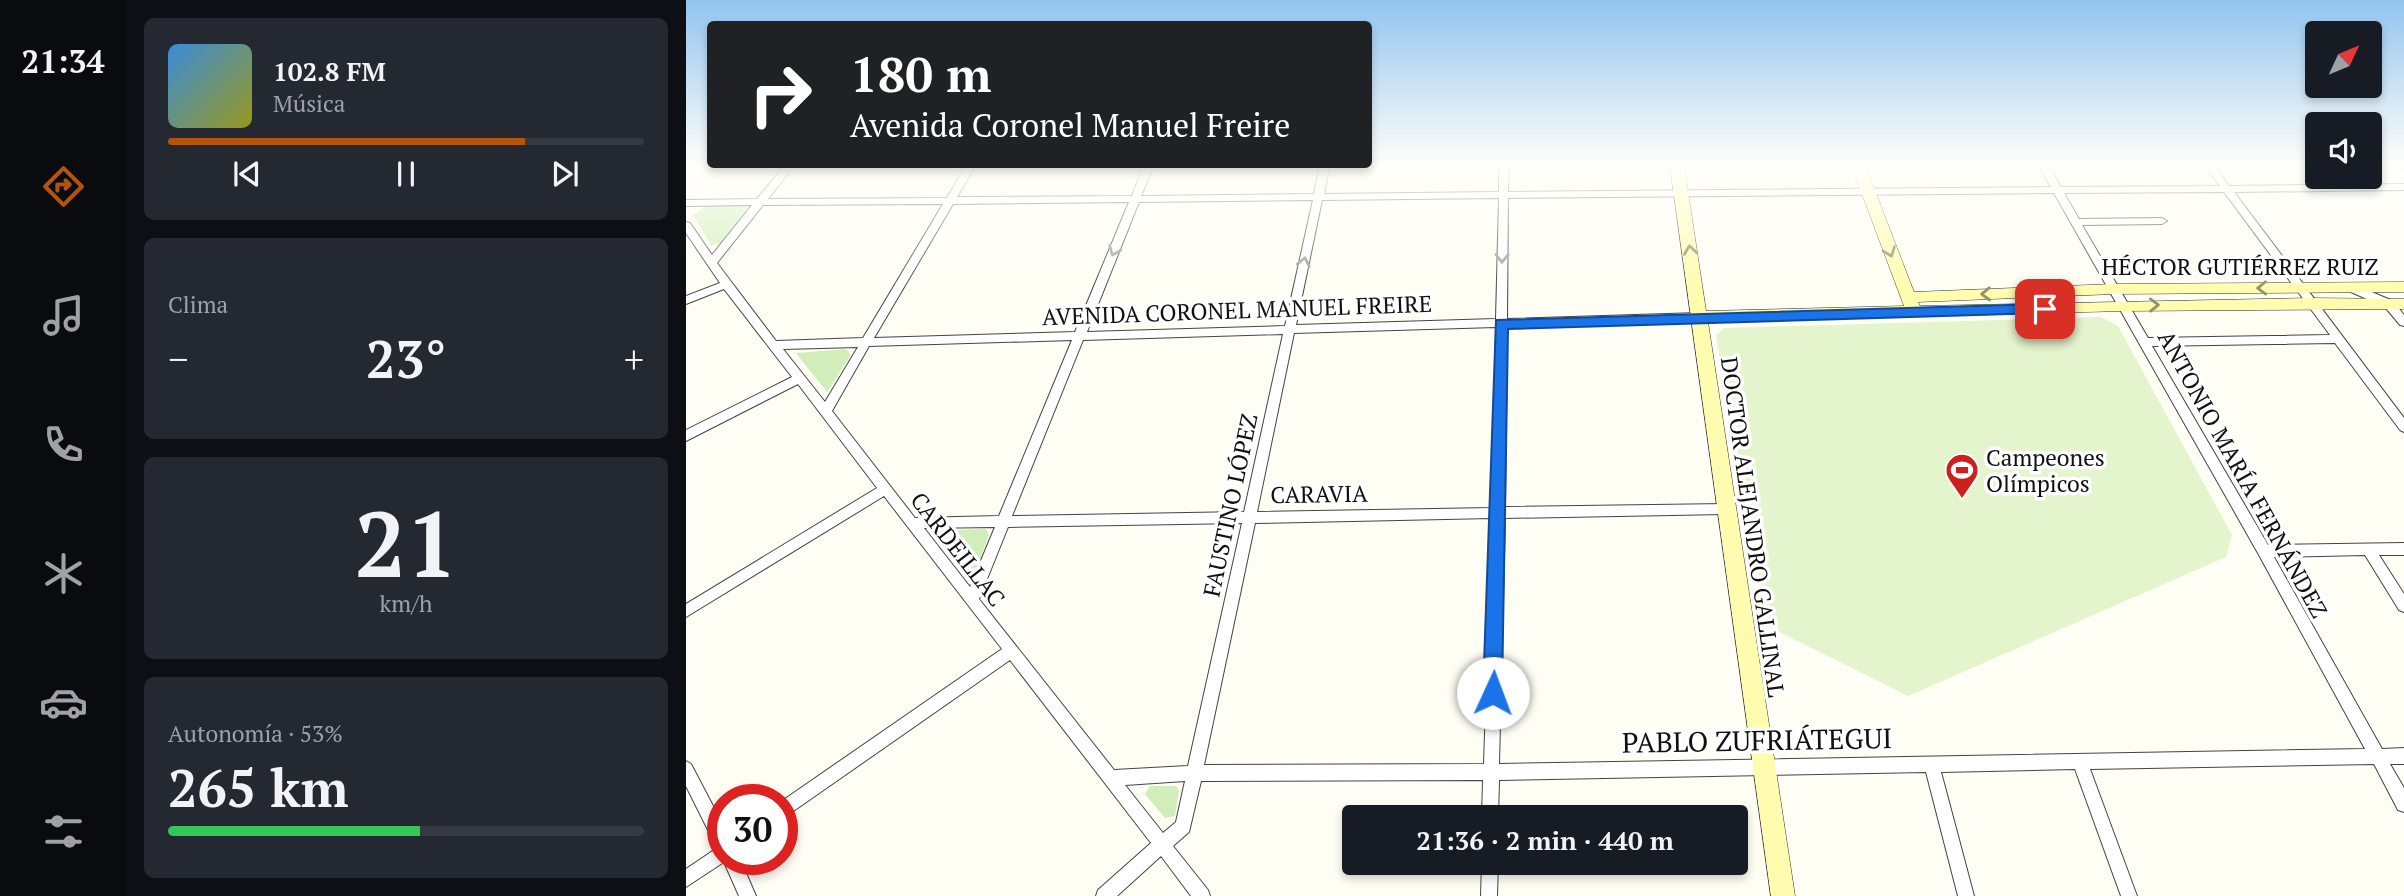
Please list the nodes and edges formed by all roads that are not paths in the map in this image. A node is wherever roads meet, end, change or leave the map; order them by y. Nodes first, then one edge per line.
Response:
1 (757, 207) edge
2 (946, 207) edge
3 (1132, 207) edge
4 (1316, 207) edge
5 (1503, 207) edge
6 (1684, 207) edge
7 (1873, 207) edge
8 (2067, 207) edge
9 (2240, 207) edge
10 (2162, 221) dead end
11 (2076, 222) junction
12 (686, 225) edge
13 (712, 262) junction
14 (726, 284) junction
15 (2301, 288) junction
16 (2400, 288) edge
17 (2114, 289) junction
18 (2356, 289) junction
19 (1908, 297) junction
20 (686, 300) edge
21 (2312, 303) junction
22 (2396, 304) edge
23 (2123, 306) junction
24 (1914, 313) junction
25 (1699, 317) junction
26 (2404, 322) edge
27 (1501, 324) junction
28 (1290, 329) junction
29 (1079, 335) junction
30 (2338, 339) junction
31 (869, 341) junction
32 (2145, 342) junction
33 (776, 345) junction
34 (800, 377) junction
35 (826, 410) junction
36 (2404, 427) edge
37 (686, 436) edge
38 (885, 489) junction
39 (1726, 509) junction
40 (1499, 511) junction
41 (1248, 517) junction
42 (1005, 520) junction
43 (912, 523) junction
44 (2369, 550) junction
45 (2404, 550) edge
46 (2264, 551) junction
47 (972, 599) junction
48 (2404, 606) edge
49 (686, 611) edge
50 (1011, 651) junction
51 (2404, 756) edge
52 (2378, 758) junction
53 (1931, 763) junction
54 (2080, 763) junction
55 (1763, 767) junction
56 (686, 769) edge
57 (1490, 772) junction
58 (1194, 773) junction
59 (1112, 778) junction
60 (798, 800) edge
61 (2404, 804) edge
62 (1490, 805) edge
63 (707, 811) edge
64 (1162, 845) junction
65 (707, 864) edge
66 (738, 875) edge
67 (1490, 875) edge
68 (686, 879) edge
69 (748, 896) edge
70 (1104, 896) edge
71 (1202, 896) edge
72 (1489, 896) edge
73 (1783, 896) edge
74 (1966, 896) edge
75 (2129, 896) edge

1 - 13 street
2 - 31 street
3 -> 29 street
28 -> 4 street, FAUSTINO LÓPEZ
5 -> 27 street
25 -> 6 street, DOCTOR ALEJANDRO GALLINAL
7 -> 19 street
8 - 11 street, ANTONIO MARÍA FERNÁNDEZ
9 - 15 street
10 - 11 street
11 - 17 street, ANTONIO MARÍA FERNÁNDEZ
12 - 13 street, CARDEILLAC
13 - 14 street, CARDEILLAC
14 - 20 street
14 - 33 street, CARDEILLAC
15 -> 17 street, HÉCTOR GUTIÉRREZ RUIZ
15 - 18 street, HÉCTOR GUTIÉRREZ RUIZ
15 - 21 street
16 - 18 street, HÉCTOR GUTIÉRREZ RUIZ
16 - 22 street
17 -> 19 street, HÉCTOR GUTIÉRREZ RUIZ
17 - 23 street, ANTONIO MARÍA FERNÁNDEZ
18 - 22 street
19 - 24 street
21 - 22 street
23 -> 21 street
21 - 30 street
22 - 26 street
23 - 24 street
23 - 32 street, ANTONIO MARÍA FERNÁNDEZ
24 - 25 street
25 - 27 street, AVENIDA CORONEL MANUEL FREIRE
25 - 39 street, DOCTOR ALEJANDRO GALLINAL
27 - 28 street, AVENIDA CORONEL MANUEL FREIRE
27 - 40 street
28 - 29 street, AVENIDA CORONEL MANUEL FREIRE
28 - 41 street, FAUSTINO LÓPEZ
29 - 31 street, AVENIDA CORONEL MANUEL FREIRE
29 - 42 street
30 - 32 street
30 - 36 street
31 - 33 street, AVENIDA CORONEL MANUEL FREIRE
31 - 35 street
32 - 46 street, ANTONIO MARÍA FERNÁNDEZ
33 - 34 street, CARDEILLAC
34 - 35 street, CARDEILLAC
34 - 37 street
35 - 38 street, CARDEILLAC
38 - 43 street, CARDEILLAC
38 - 49 street
39 - 40 street, CARAVIA
39 - 55 street, DOCTOR ALEJANDRO GALLINAL
40 - 41 street, CARAVIA
40 - 57 street
41 - 42 street, CARAVIA
41 - 58 street, FAUSTINO LÓPEZ
42 - 43 street, CARAVIA
42 - 47 street
43 - 47 street, CARDEILLAC
44 - 45 street
44 - 46 street
44 - 48 street
46 - 52 street, ANTONIO MARÍA FERNÁNDEZ
47 - 50 street, CARDEILLAC
50 - 59 street, CARDEILLAC
50 - 60 street
51 - 52 street, PABLO ZUFRIÁTEGUI
52 - 54 street, PABLO ZUFRIÁTEGUI
52 - 61 street, ANTONIO MARÍA FERNÁNDEZ
53 - 54 street, PABLO ZUFRIÁTEGUI
53 - 55 street, PABLO ZUFRIÁTEGUI
53 - 74 street
54 - 75 street
55 - 57 street, PABLO ZUFRIÁTEGUI
55 - 73 street, DOCTOR ALEJANDRO GALLINAL
56 - 63 street
57 - 58 street, PABLO ZUFRIÁTEGUI
57 - 62 street
58 - 59 street, PABLO ZUFRIÁTEGUI
58 - 64 street, FAUSTINO LÓPEZ
59 - 64 street, CARDEILLAC
64 - 70 street
64 - 71 street, CARDEILLAC
65 - 68 street
66 - 69 street
67 - 72 street

